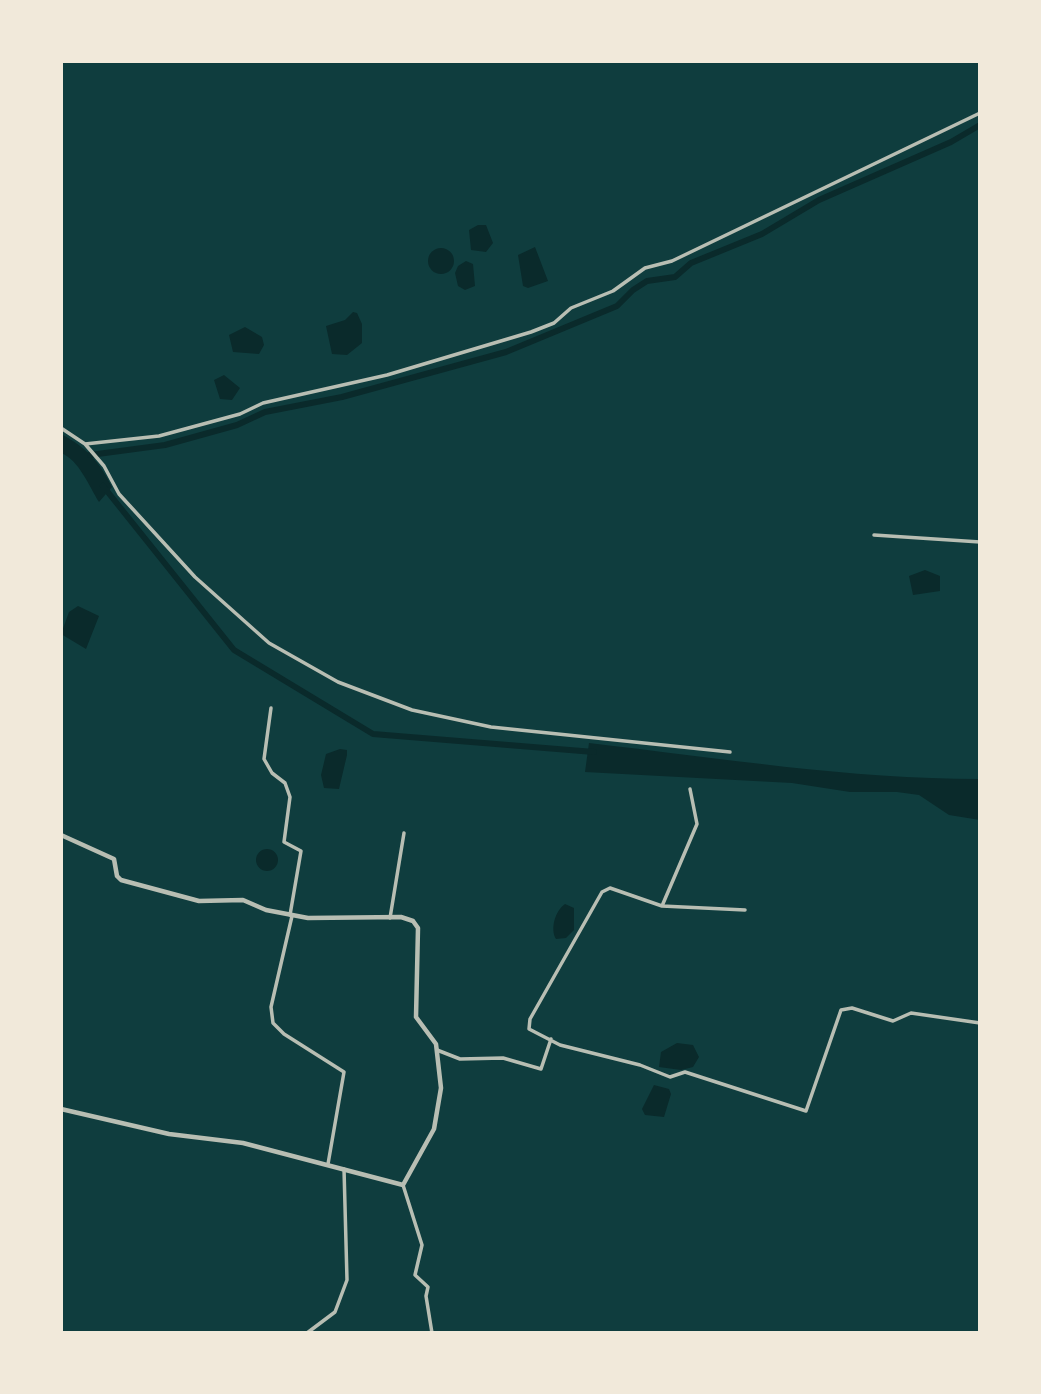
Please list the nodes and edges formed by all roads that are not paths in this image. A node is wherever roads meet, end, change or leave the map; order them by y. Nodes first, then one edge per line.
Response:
1 (980, 113) edge
2 (61, 428) edge
3 (85, 444) junction
4 (874, 535) dead end
5 (980, 542) edge
6 (271, 708) dead end
7 (730, 752) dead end
8 (690, 789) dead end
9 (404, 833) dead end
10 (61, 835) edge
11 (662, 906) junction
12 (745, 910) dead end
13 (291, 915) junction
14 (390, 918) junction
15 (980, 1023) edge
16 (551, 1039) junction
17 (437, 1050) junction
18 (61, 1109) edge
19 (328, 1164) junction
20 (344, 1169) junction
21 (403, 1185) junction
22 (307, 1333) edge
23 (432, 1333) edge

1 - 3 street
2 - 3 street
3 - 7 street
4 - 5 street
6 - 13 street
8 - 11 street
9 - 14 street
10 - 13 street
11 - 12 street
11 - 16 street
13 - 14 street
13 - 19 street
14 - 17 street
15 - 16 street
16 - 17 street
17 - 21 street
18 - 19 street
19 - 20 street
20 - 21 street
20 - 22 street
21 - 23 street

